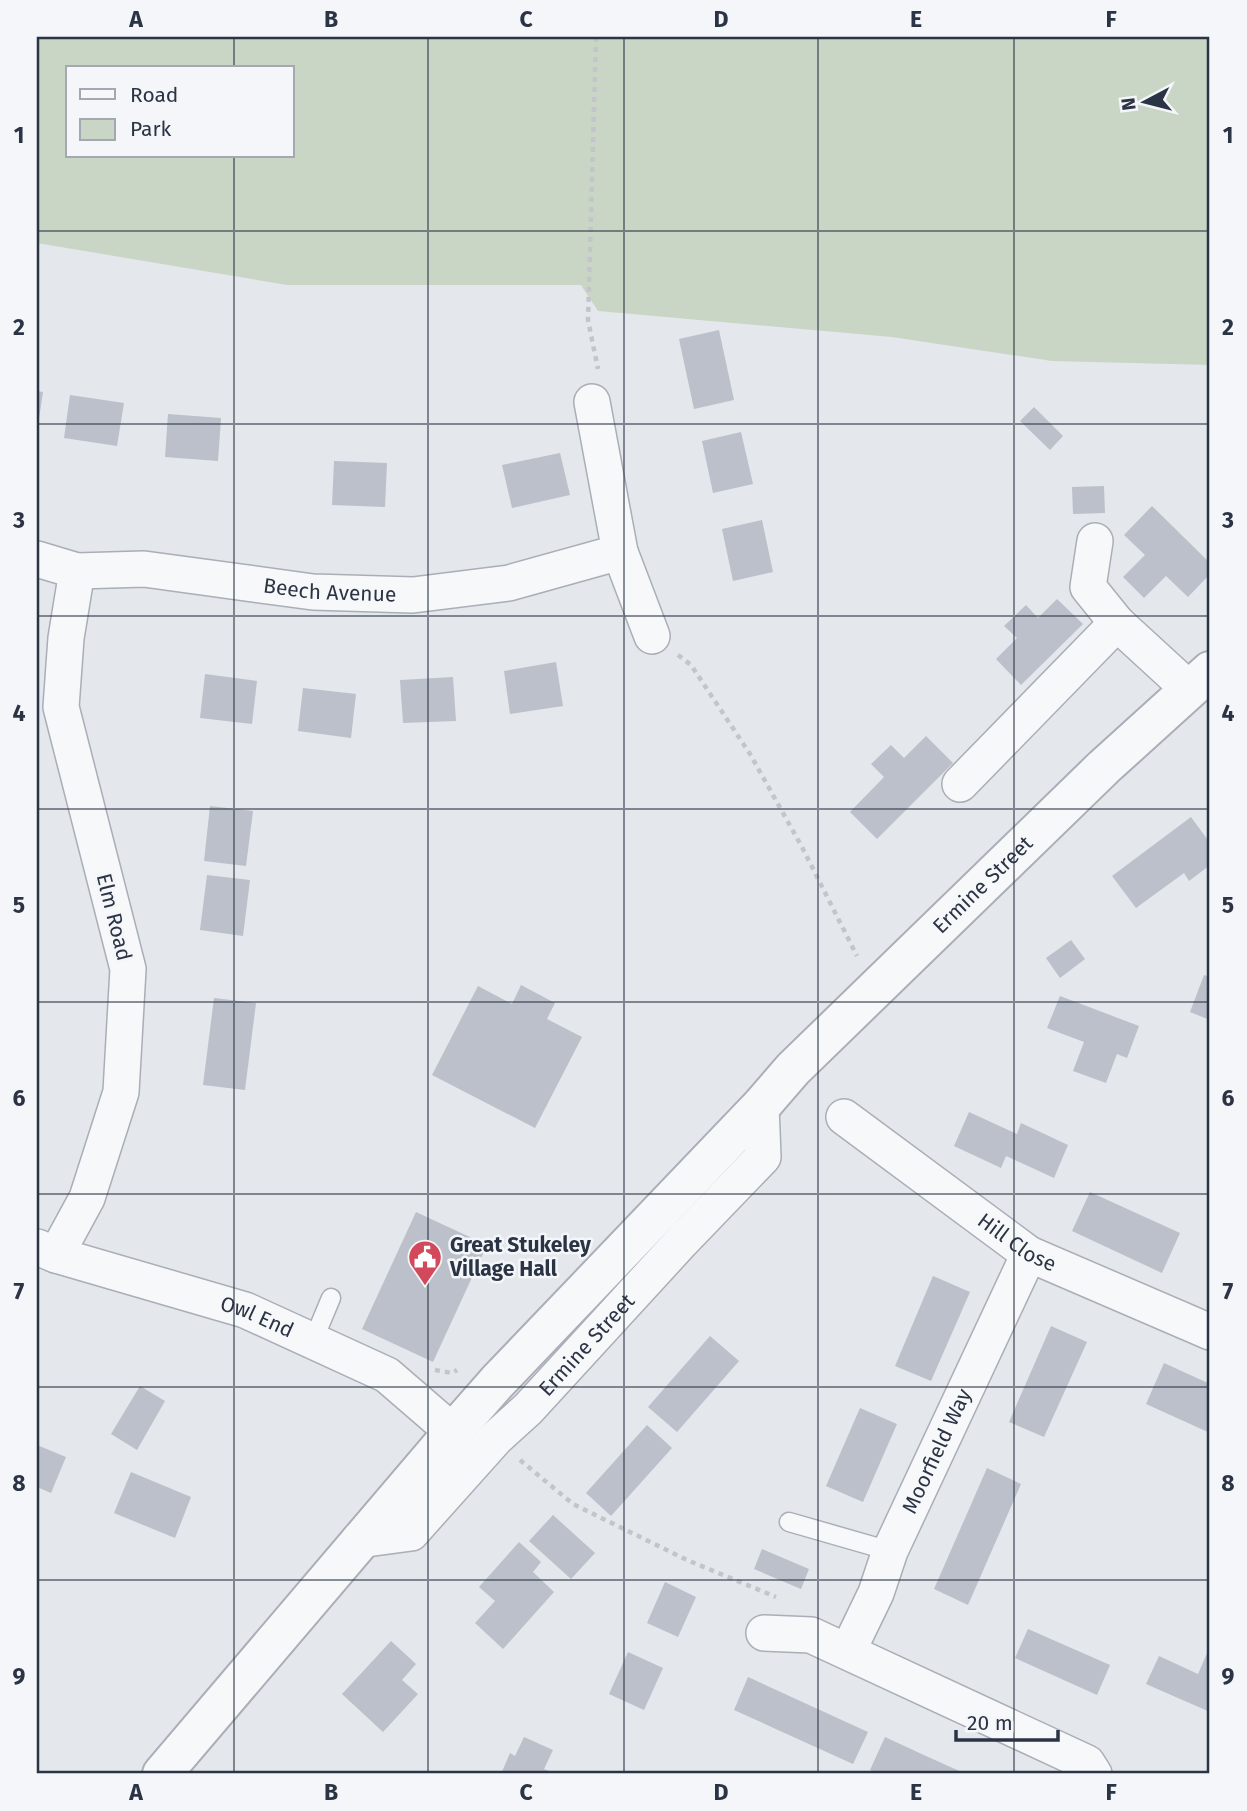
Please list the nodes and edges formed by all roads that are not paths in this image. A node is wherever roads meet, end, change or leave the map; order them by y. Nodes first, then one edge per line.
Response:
1 (593, 402) road end
2 (1095, 541) dead end
3 (620, 552) junction
4 (37, 559) edge
5 (77, 571) junction
6 (1117, 623) junction
7 (652, 636) road end
8 (1199, 680) edge
9 (960, 785) dead end
10 (761, 1106) junction
11 (844, 1117) dead end
12 (46, 1251) edge
13 (1029, 1254) junction
14 (331, 1298) dead end
15 (1210, 1332) edge
16 (313, 1341) junction
17 (453, 1432) junction
18 (789, 1522) dead end
19 (359, 1540) junction
20 (890, 1551) junction
21 (764, 1633) dead end
22 (848, 1651) junction
23 (162, 1774) edge
24 (1094, 1774) edge

1 - 3 street
2 - 6 street
3 - 5 street, Beech Avenue
3 - 7 street
4 - 5 street, Beech Avenue
5 - 12 street, Elm Road
6 - 8 street
6 - 9 street
8 - 10 street, Ermine Street
10 - 17 street, Ermine Street
10 - 19 street, Ermine Street
11 - 13 street, Hill Close
12 - 16 street, Owl End
13 - 15 street, Hill Close
13 - 20 street, Moorfield Way
14 - 16 lane
16 - 17 street, Owl End
17 - 19 street, Ermine Street
18 - 20 lane
19 - 23 street, Ermine Street
20 - 22 street, Moorfield Way
21 - 22 street
22 - 24 street

